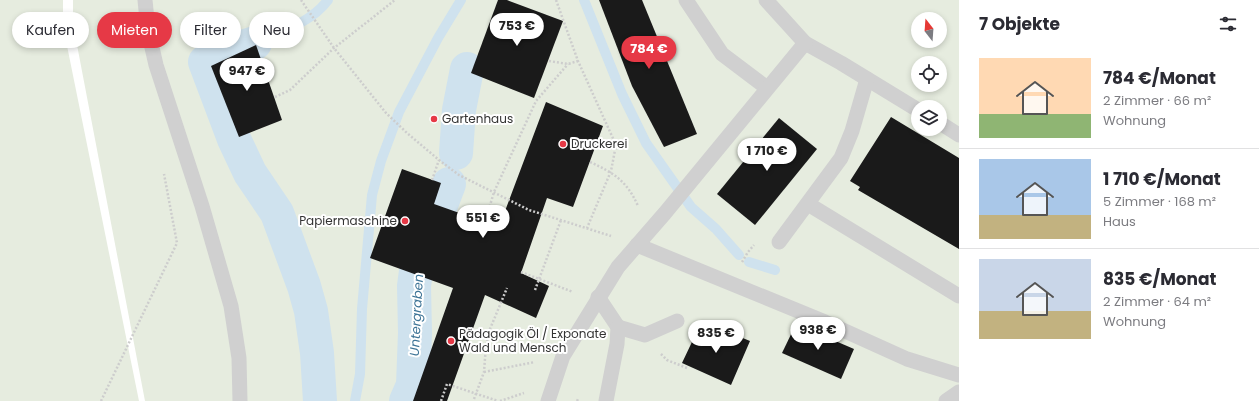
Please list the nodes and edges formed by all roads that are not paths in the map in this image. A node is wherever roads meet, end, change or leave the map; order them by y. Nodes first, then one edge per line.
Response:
1 (145, 0) edge
2 (686, 0) edge
3 (766, 0) edge
4 (804, 43) junction
5 (867, 79) junction
6 (767, 88) junction
7 (911, 106) edge
8 (947, 127) edge
9 (959, 135) edge
10 (808, 204) junction
11 (779, 242) dead end
12 (637, 245) junction
13 (959, 296) edge
14 (598, 297) junction
15 (677, 321) dead end
16 (618, 327) junction
17 (959, 375) edge
18 (959, 392) edge
19 (240, 401) edge
20 (548, 401) edge
21 (606, 401) edge
22 (946, 401) edge

1 - 19 lane
2 - 6 lane
3 - 4 lane
4 - 5 lane
4 - 6 lane
5 - 7 lane
5 - 10 lane
6 - 12 lane
8 - 9 lane
10 - 11 lane
10 - 13 lane
12 - 14 lane
12 - 17 lane
14 - 16 lane
14 - 20 lane
15 - 16 lane
16 - 21 lane
18 - 22 lane

